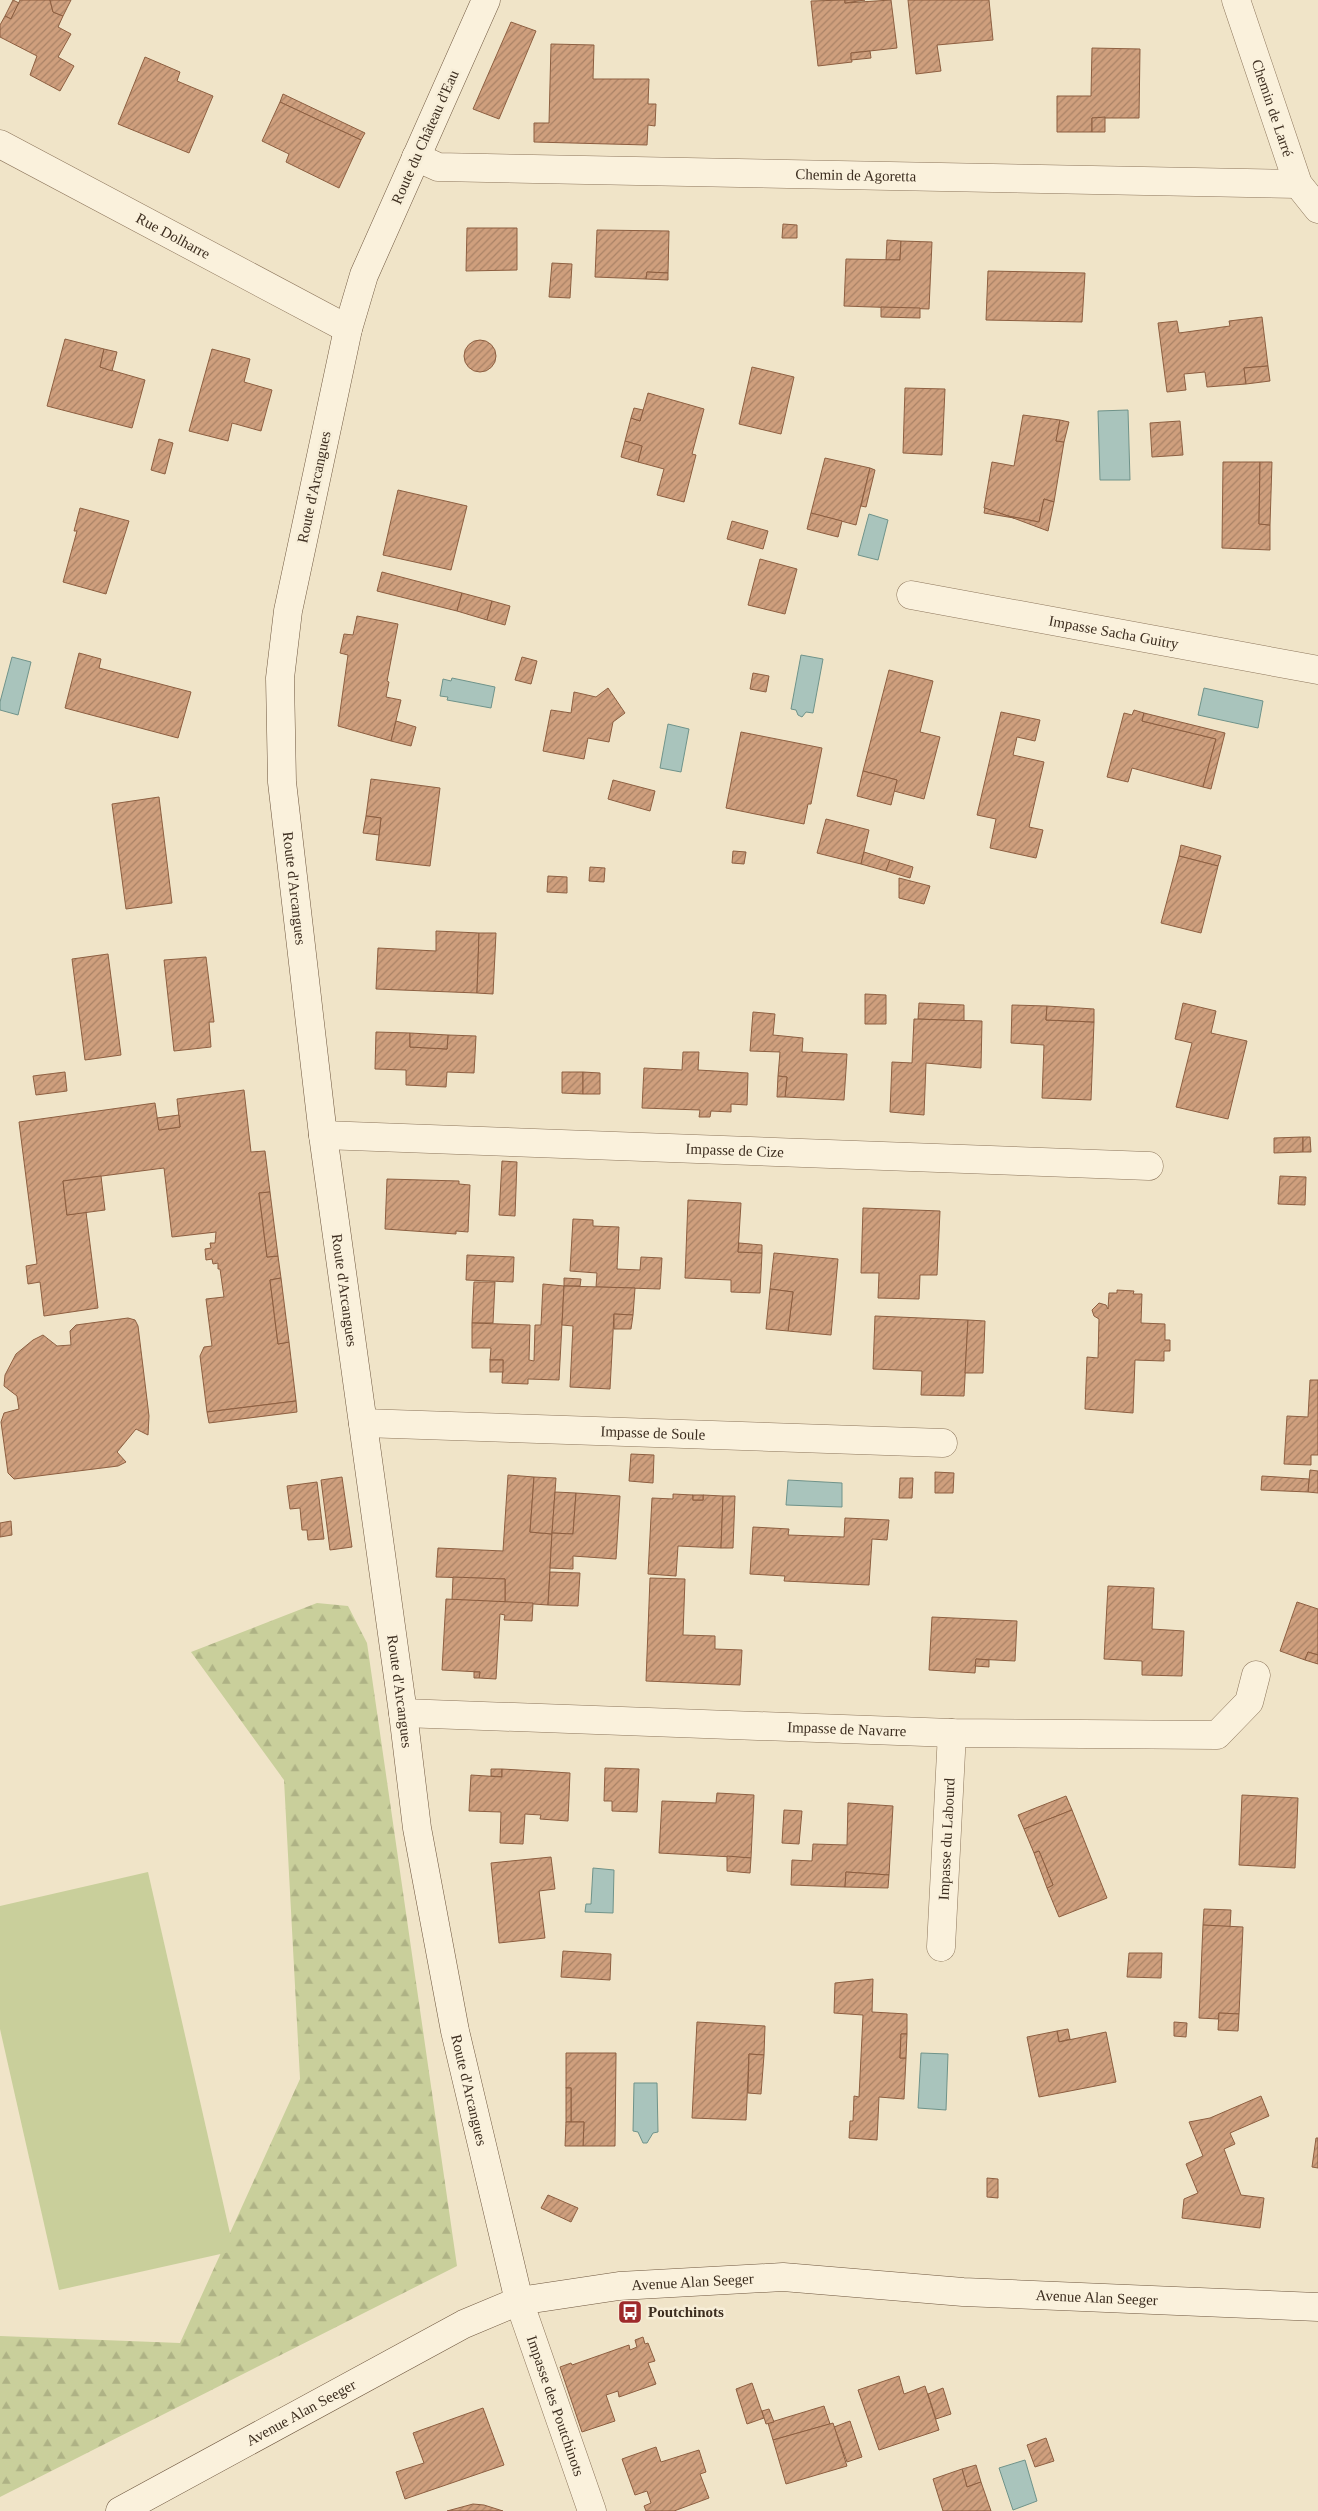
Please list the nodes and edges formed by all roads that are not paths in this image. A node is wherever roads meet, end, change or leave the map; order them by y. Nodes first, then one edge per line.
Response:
1 (486, 0) edge
2 (1236, 0) edge
3 (0, 144) edge
4 (416, 157) junction
5 (1298, 184) junction
6 (1318, 209) edge
7 (364, 275) joint
8 (348, 329) junction
9 (911, 595) dead end
10 (1318, 670) edge
11 (323, 1135) junction
12 (1148, 1166) dead end
13 (364, 1423) junction
14 (943, 1443) dead end
15 (1256, 1675) dead end
16 (403, 1713) junction
17 (952, 1733) junction
18 (941, 1947) dead end
19 (520, 2301) junction
20 (1318, 2307) edge
21 (120, 2511) edge
22 (592, 2511) edge

1 - 4 street, Route du Château d'Eau
2 - 5 street, Chemin de Larré
3 - 8 street, Rue Dolharre
4 - 5 street, Chemin de Agoretta
4 - 7 street, Route du Château d'Eau
5 - 6 street, Chemin de Larré
7 - 8 street, Route d'Arcangues
8 - 11 street, Route d'Arcangues
9 - 10 street, Impasse Sacha Guitry
11 - 12 street, Impasse de Cize
11 - 13 street, Route d'Arcangues
13 - 14 street, Impasse de Soule
13 - 16 street, Route d'Arcangues
15 - 17 street, Impasse de Navarre
16 - 17 street, Impasse de Navarre
16 - 19 street, Route d'Arcangues
17 - 18 street, Impasse du Labourd
19 - 20 street, Avenue Alan Seeger
19 - 21 street, Avenue Alan Seeger
19 - 22 street, Impasse des Poutchinots

